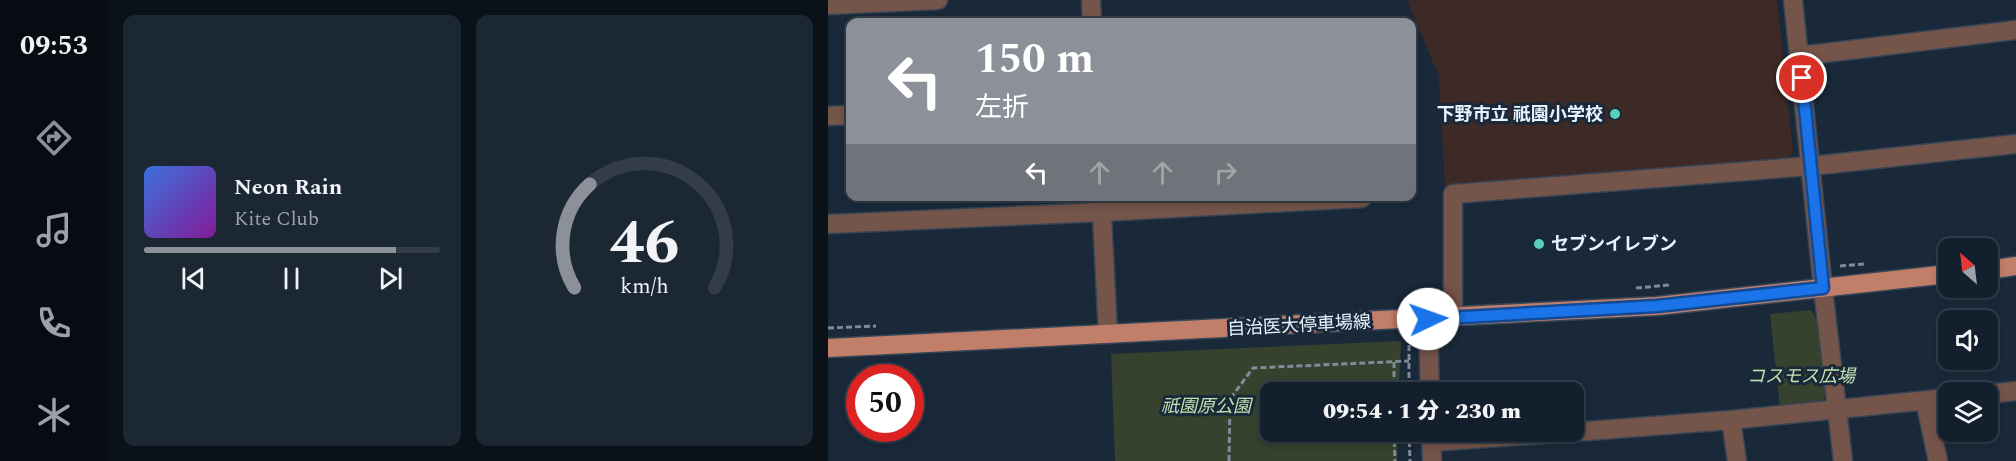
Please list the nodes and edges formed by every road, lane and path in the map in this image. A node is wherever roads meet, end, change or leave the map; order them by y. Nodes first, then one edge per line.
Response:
1 (938, 0) edge
2 (1091, 0) edge
3 (1793, 0) edge
4 (828, 5) edge
5 (1092, 18) edge
6 (2016, 30) edge
7 (1800, 56) junction
8 (846, 115) edge
9 (828, 116) edge
10 (2016, 144) edge
11 (1811, 166) junction
12 (1232, 201) edge
13 (1102, 204) edge
14 (828, 224) edge
15 (2016, 267) edge
16 (1998, 269) edge
17 (1938, 275) edge
18 (1669, 285) dead end
19 (1634, 288) dead end
20 (1823, 288) junction
21 (1453, 318) junction
22 (1428, 319) junction
23 (1108, 334) junction
24 (1409, 334) dead end
25 (828, 348) edge
26 (1409, 361) junction
27 (1394, 362) junction
28 (1394, 382) edge
29 (1409, 382) edge
30 (1430, 382) edge
31 (2016, 391) edge
32 (1998, 393) edge
33 (1938, 399) edge
34 (1925, 401) junction
35 (1837, 410) junction
36 (1731, 420) junction
37 (1584, 431) edge
38 (1394, 442) edge
39 (1409, 442) edge
40 (1431, 442) edge
41 (1229, 461) edge
42 (1395, 461) edge
43 (1410, 461) edge
44 (1432, 461) edge
45 (1737, 461) edge
46 (1844, 461) edge
47 (1938, 461) edge

1 - 4 street
2 - 5 street
3 - 7 street
6 - 7 street
7 - 11 street
8 - 9 street
10 - 11 street
11 - 20 street
11 - 21 street
12 - 13 street
13 - 14 street
13 - 23 street
15 - 16 main road
17 - 20 main road, 自治医大停車場線
18 - 19 path
20 - 21 main road, 自治医大停車場線
20 - 35 street
21 - 22 main road, 自治医大停車場線
22 - 23 main road, 自治医大停車場線
22 - 30 street
23 - 25 main road, 自治医大停車場線
24 - 26 path
26 - 27 path
26 - 29 path
27 - 28 path
27 - 41 path
31 - 32 street
33 - 34 street
34 - 35 street
34 - 47 street
35 - 36 street
35 - 46 street
36 - 37 street
36 - 45 street
38 - 42 path
39 - 43 path
40 - 44 street

